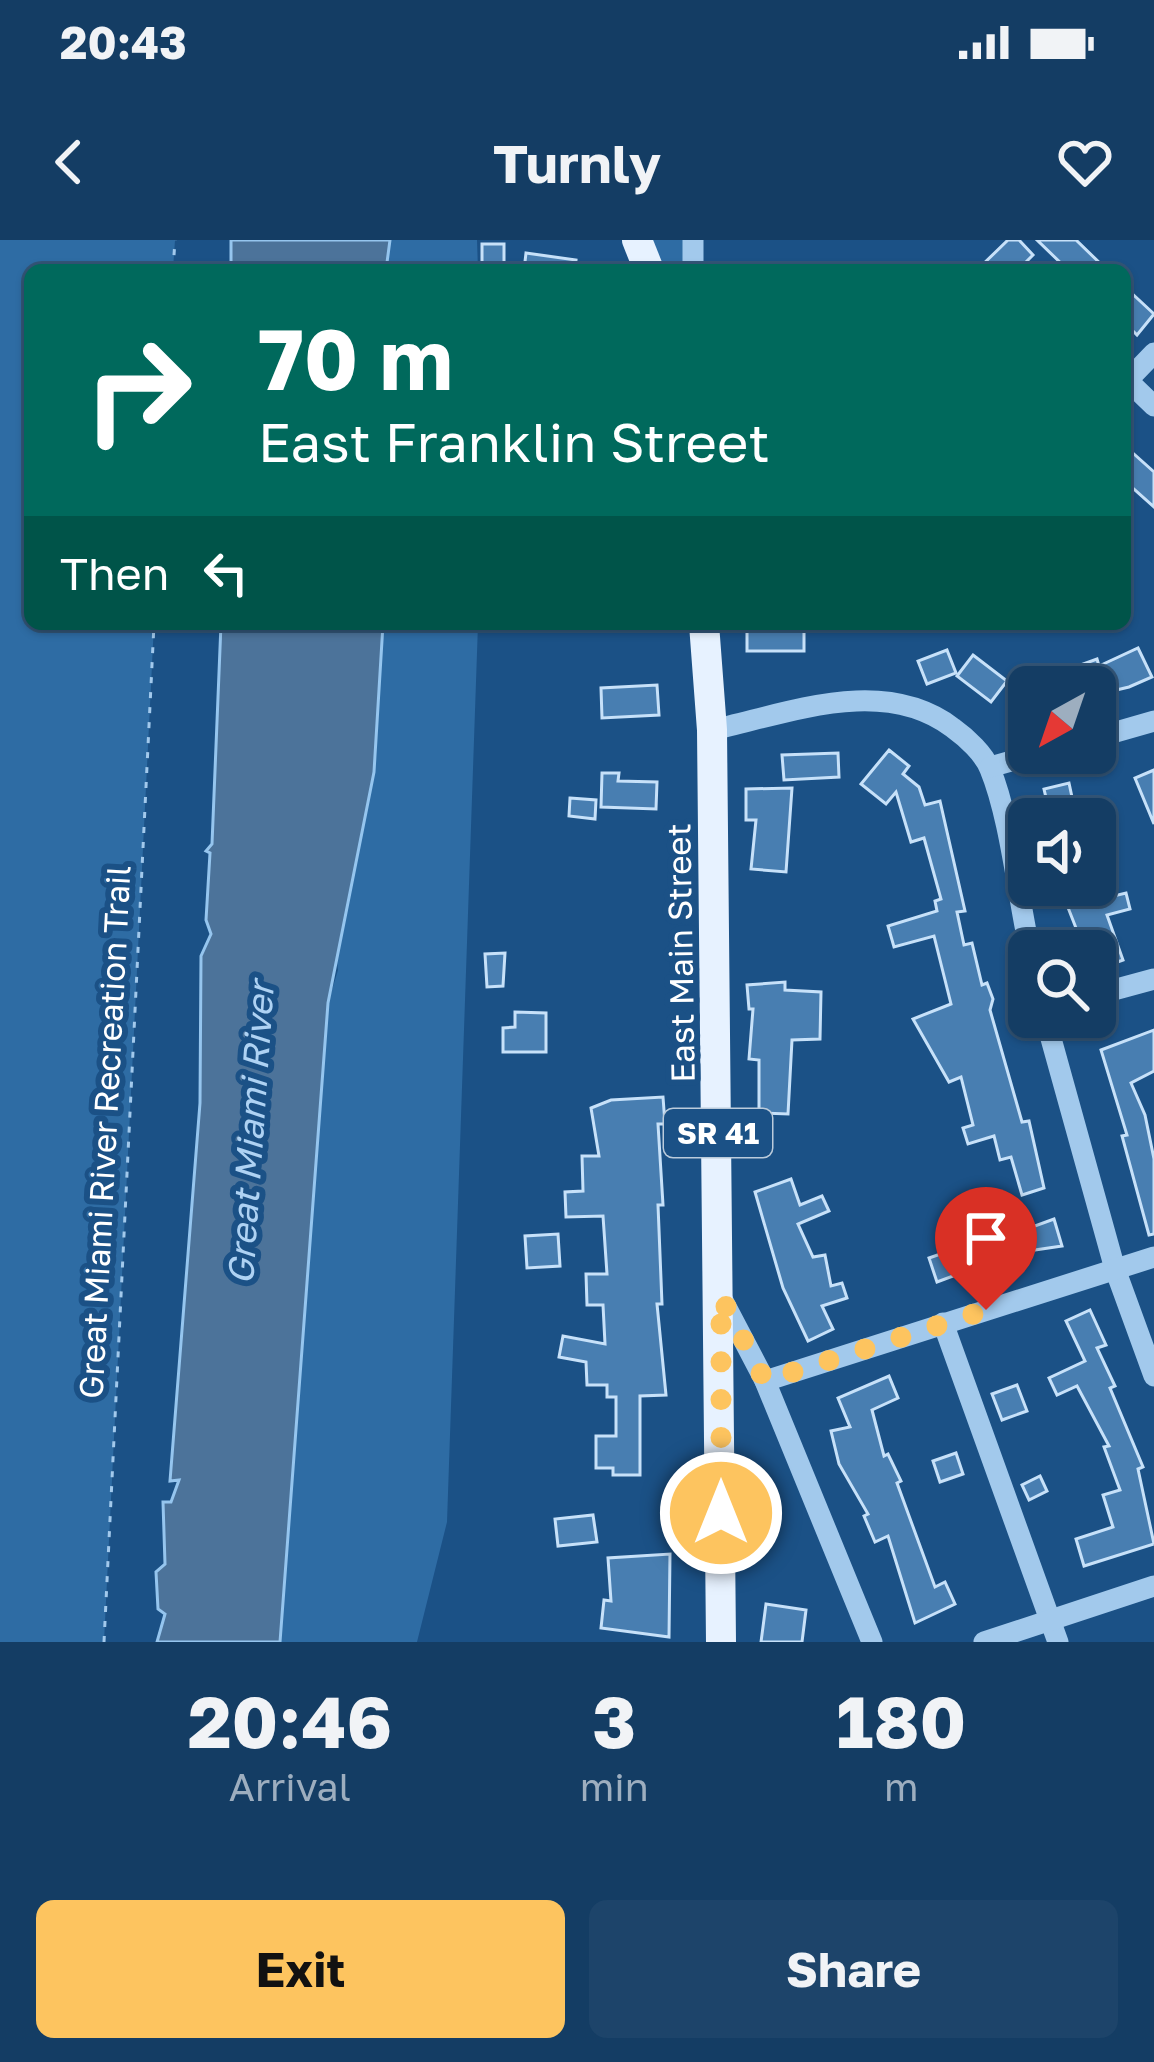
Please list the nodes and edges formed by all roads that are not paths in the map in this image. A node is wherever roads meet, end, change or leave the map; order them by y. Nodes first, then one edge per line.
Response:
1 (1154, 353) edge
2 (1131, 375) edge
3 (1131, 385) edge
4 (1154, 406) edge
5 (704, 630) edge
6 (1154, 721) edge
7 (712, 730) junction
8 (1116, 732) edge
9 (1008, 762) edge
10 (990, 767) junction
11 (1025, 930) edge
12 (1154, 979) edge
13 (1116, 989) edge
14 (1051, 1038) edge
15 (1154, 1257) edge
16 (1114, 1269) junction
17 (721, 1297) junction
18 (943, 1323) junction
19 (1154, 1376) edge
20 (765, 1381) junction
21 (1154, 1586) edge
22 (1054, 1631) edge
23 (721, 1642) edge
24 (872, 1642) edge
25 (983, 1642) edge

1 - 2 street
3 - 4 street
5 - 7 main road, East Main Street / SR 41
6 - 8 street
7 - 10 street
7 - 17 main road, East Main Street / SR 41
9 - 10 street
10 - 11 street
12 - 13 street
14 - 16 street
15 - 16 street
16 - 18 street
16 - 19 street
17 - 20 street
17 - 23 main road, East Main Street / SR 41
18 - 20 street
18 - 22 street
20 - 24 street
21 - 22 street
22 - 25 street

